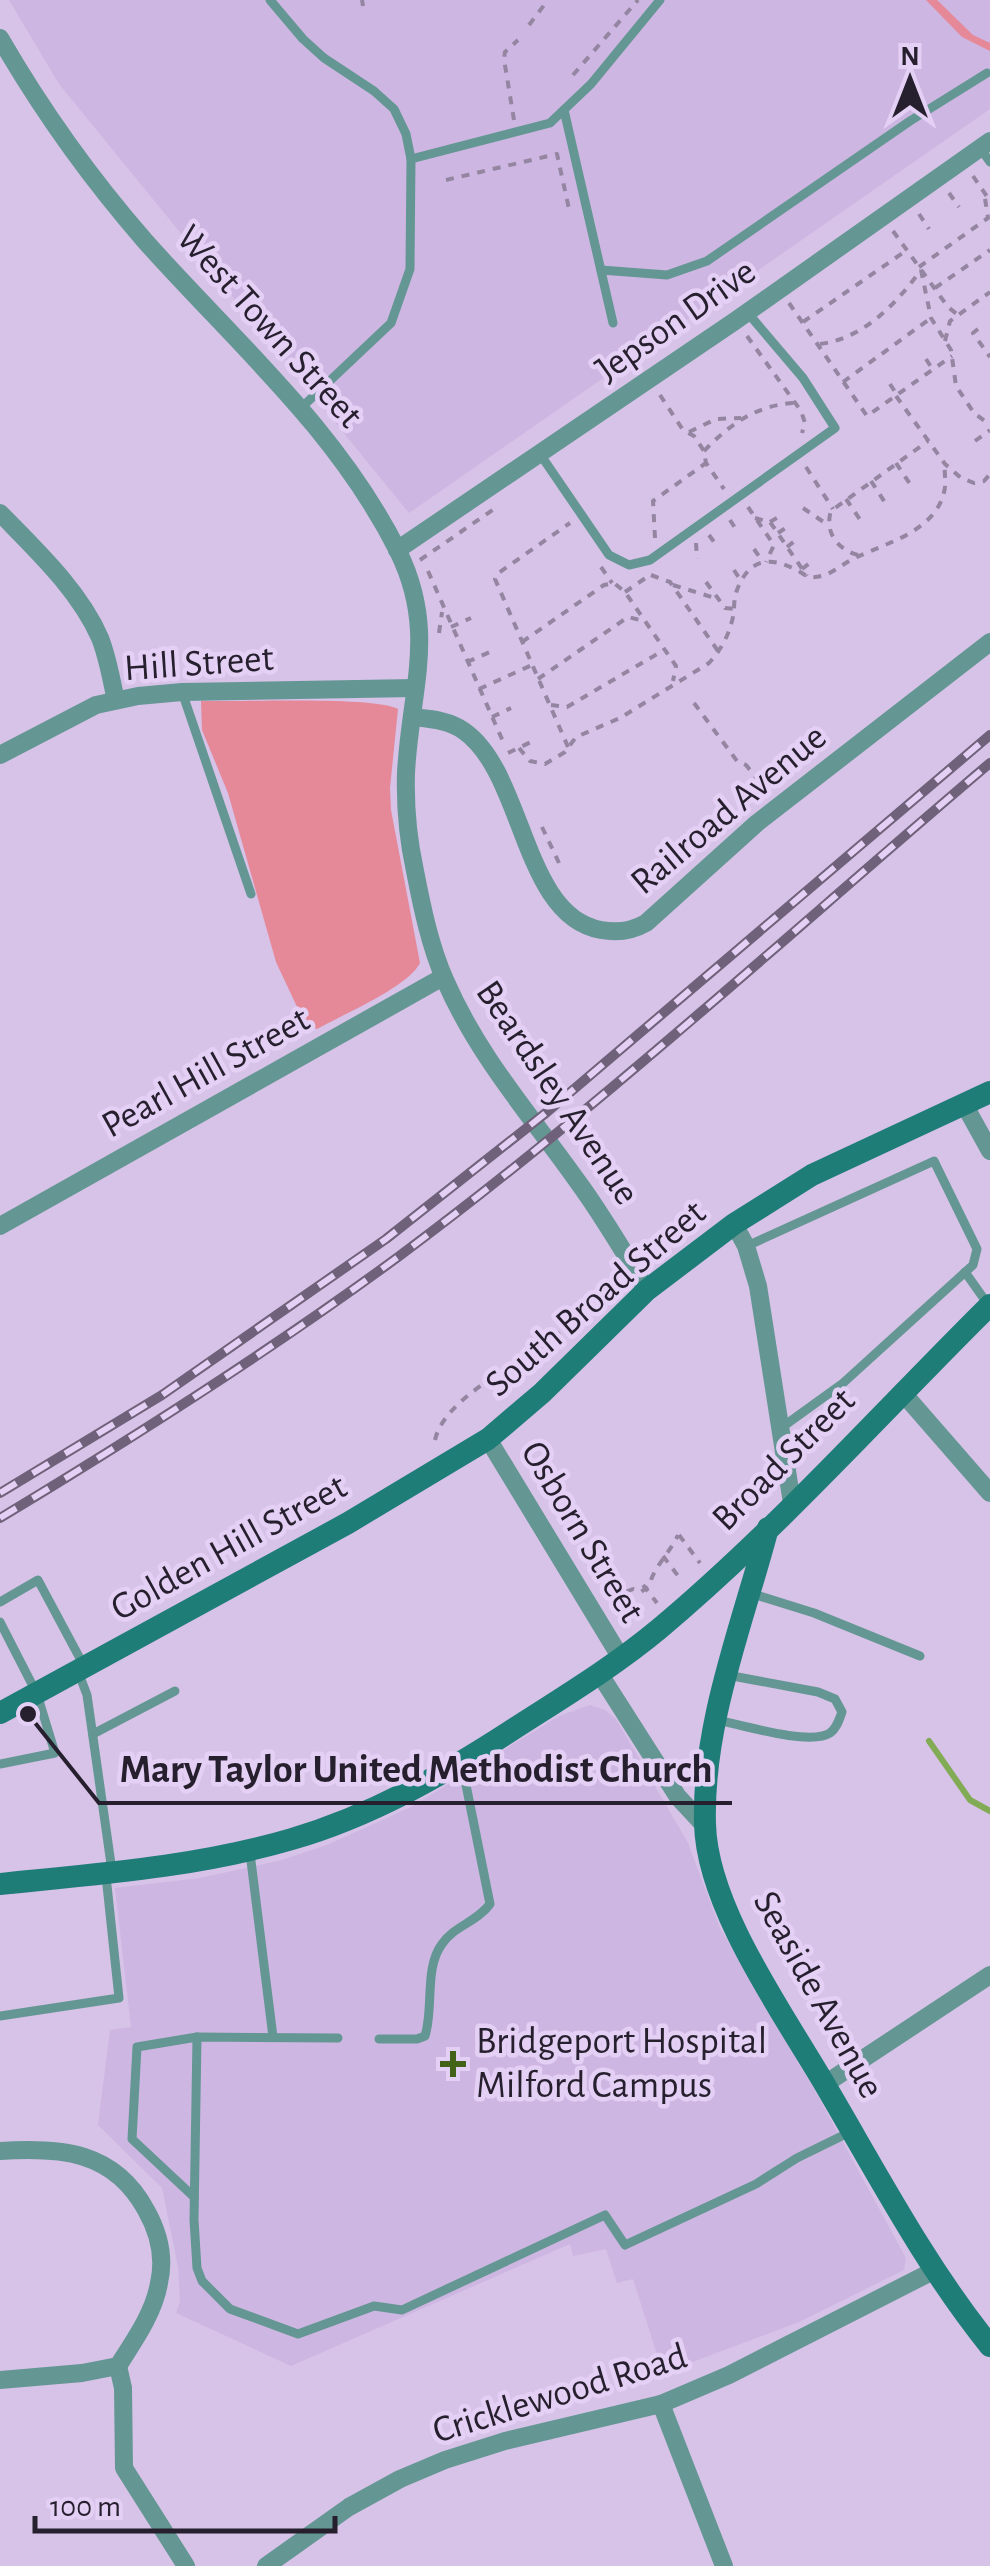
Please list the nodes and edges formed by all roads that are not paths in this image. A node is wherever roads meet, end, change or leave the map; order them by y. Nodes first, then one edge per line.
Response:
1 (270, 0) edge
2 (660, 0) edge
3 (0, 38) edge
4 (987, 73) dead end
5 (564, 110) junction
6 (987, 150) edge
7 (411, 159) junction
8 (600, 270) junction
9 (741, 316) junction
10 (612, 322) dead end
11 (302, 408) junction
12 (540, 454) junction
13 (0, 513) edge
14 (401, 558) junction
15 (990, 642) edge
16 (415, 688) junction
17 (182, 692) junction
18 (116, 700) junction
19 (412, 717) junction
20 (0, 755) edge
21 (251, 894) dead end
22 (444, 977) junction
23 (990, 1092) edge
24 (964, 1104) junction
25 (990, 1151) edge
26 (734, 1224) junction
27 (0, 1226) edge
28 (746, 1246) junction
29 (966, 1272) junction
30 (647, 1290) junction
31 (989, 1306) edge
32 (902, 1392) junction
33 (780, 1428) junction
34 (488, 1439) junction
35 (990, 1493) edge
36 (792, 1503) junction
37 (768, 1528) junction
38 (751, 1593) junction
39 (0, 1602) edge
40 (0, 1622) edge
41 (920, 1656) dead end
42 (621, 1658) junction
43 (82, 1670) junction
44 (599, 1674) junction
45 (727, 1676) junction
46 (175, 1691) dead end
47 (37, 1694) junction
48 (0, 1713) edge
49 (717, 1720) junction
50 (92, 1734) junction
51 (462, 1762) junction
52 (0, 1764) edge
53 (705, 1826) junction
54 (250, 1850) junction
55 (109, 1873) junction
56 (0, 1884) edge
57 (990, 1975) edge
58 (0, 2016) edge
59 (272, 2037) junction
60 (197, 2038) junction
61 (338, 2038) dead end
62 (379, 2039) dead end
63 (825, 2084) junction
64 (852, 2131) junction
65 (0, 2151) edge
66 (194, 2197) junction
67 (935, 2270) junction
68 (990, 2346) edge
69 (118, 2366) junction
70 (0, 2380) edge
71 (661, 2404) junction
72 (186, 2566) edge
73 (266, 2566) edge
74 (724, 2566) edge

1 - 7 lane
2 - 5 lane
3 - 11 street, West Town Street
4 - 8 lane
5 - 7 lane
5 - 8 lane
6 - 9 street, Jepson Drive
7 - 11 lane
8 - 10 lane
9 - 12 street, Jepson Drive
9 - 12 lane
11 - 14 street, West Town Street
12 - 14 street, Jepson Drive
13 - 18 street
14 - 16 street, West Town Street
15 - 19 street, Railroad Avenue
16 - 17 street, Hill Street
16 - 19 street, Beardsley Avenue
17 - 18 street, Hill Street
17 - 21 lane
18 - 20 street, Hill Street
19 - 22 street, Beardsley Avenue
22 - 27 street, Pearl Hill Street
22 - 30 street, Beardsley Avenue
23 - 24 main road
24 - 25 street
24 - 26 main road, South Broad Street
26 - 28 street
26 - 30 main road, South Broad Street
28 - 29 lane
28 - 33 street
29 - 31 lane
29 - 33 lane
30 - 34 main road, South Broad Street
31 - 32 main road, Broad Street
32 - 35 street
32 - 36 main road, Broad Street
33 - 36 street
34 - 42 street, Osborn Street
34 - 43 main road, Golden Hill Street
36 - 37 main road, Broad Street
37 - 38 main road
37 - 42 main road, Broad Street
38 - 41 lane
38 - 45 main road
39 - 43 lane
40 - 47 lane
42 - 44 main road, Broad Street
43 - 47 main road, Golden Hill Street
43 - 50 lane
44 - 51 main road, Broad Street
44 - 53 street, Seaside Avenue
45 - 49 main road
45 - 49 lane
46 - 50 lane
47 - 48 main road, Golden Hill Street
47 - 52 lane
49 - 53 main road
50 - 55 lane
51 - 54 main road, Broad Street
51 - 62 lane
53 - 63 main road, Seaside Avenue
54 - 55 main road, Broad Street
54 - 59 lane
55 - 56 main road, Broad Street
55 - 58 lane
57 - 63 street
59 - 60 lane
59 - 61 lane
60 - 66 lane
60 - 66 lane
63 - 64 main road, Seaside Avenue
64 - 66 lane
64 - 67 main road, Seaside Avenue
65 - 69 street
67 - 68 main road, Seaside Avenue
67 - 71 street, Cricklewood Road
69 - 70 street
69 - 72 street
71 - 73 street, Cricklewood Road
71 - 74 street

